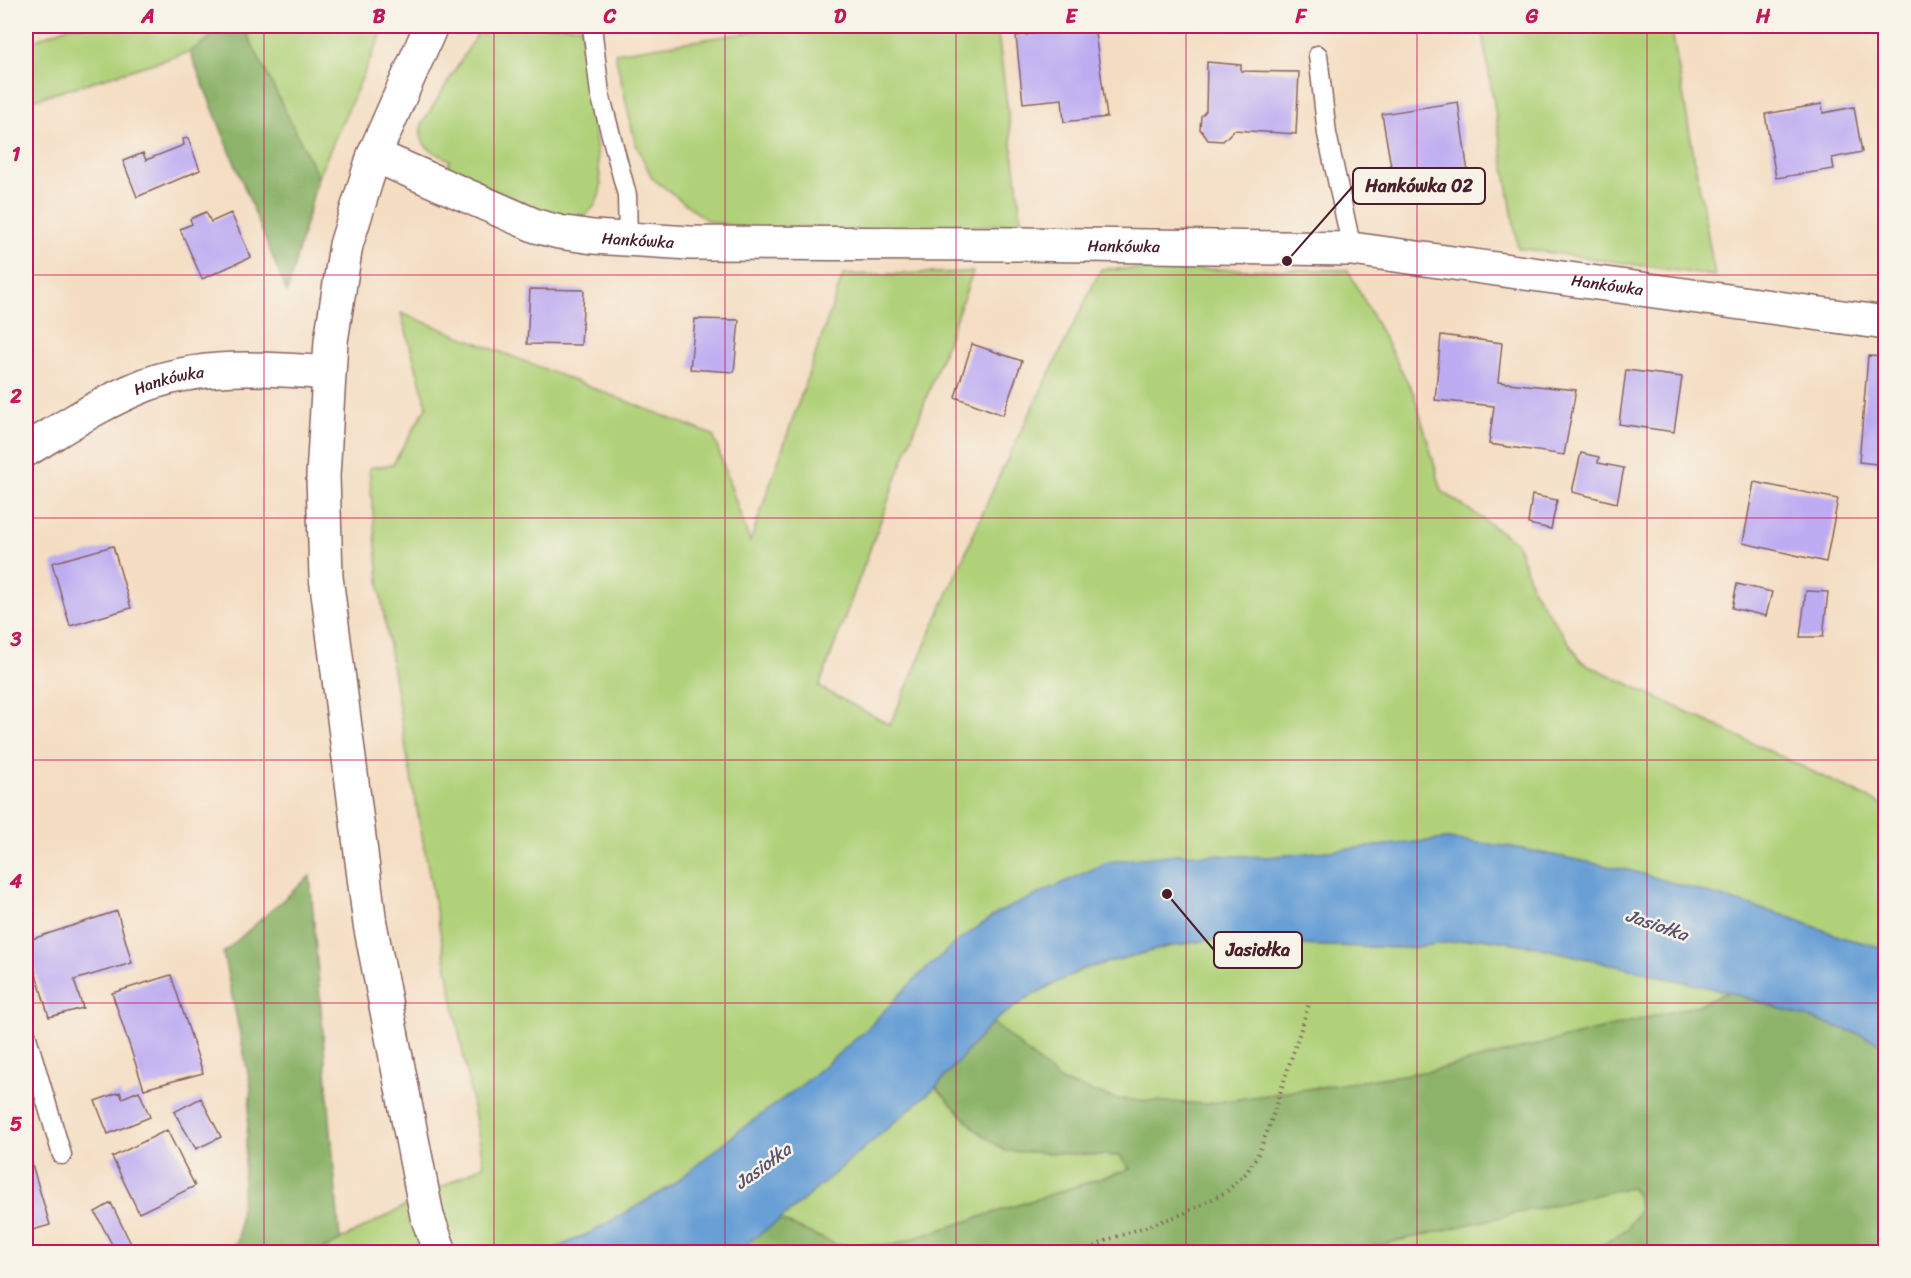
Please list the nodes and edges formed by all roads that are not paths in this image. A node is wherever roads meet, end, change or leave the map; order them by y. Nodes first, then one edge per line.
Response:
1 (431, 26) edge
2 (592, 26) edge
3 (1318, 54) dead end
4 (374, 155) junction
5 (628, 240) junction
6 (1352, 249) junction
7 (1886, 323) edge
8 (328, 374) junction
9 (26, 450) edge
10 (26, 1034) edge
11 (62, 1155) dead end
12 (440, 1252) edge

1 - 4 street
2 - 5 lane
3 - 6 lane
4 - 5 street, Hankówka
4 - 8 street
5 - 6 street, Hankówka
6 - 7 street, Hankówka
8 - 9 street, Hankówka
8 - 12 street
10 - 11 lane

